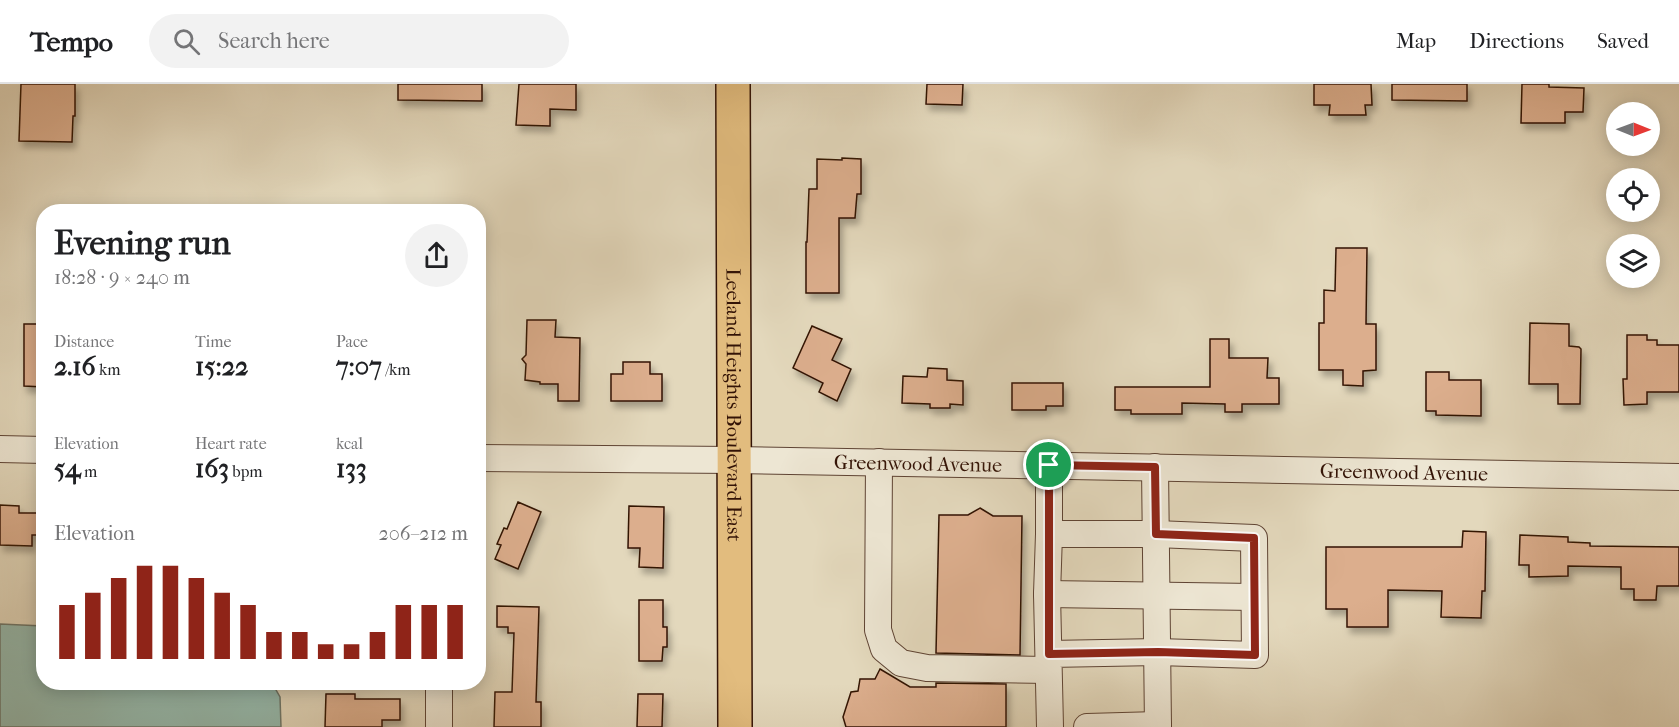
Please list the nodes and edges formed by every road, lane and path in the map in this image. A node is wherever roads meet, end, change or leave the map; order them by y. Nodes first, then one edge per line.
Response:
1 (734, 84) edge
2 (0, 449) edge
3 (36, 450) edge
4 (486, 458) edge
5 (734, 460) junction
6 (879, 462) junction
7 (1049, 465) junction
8 (1155, 467) junction
9 (1679, 477) edge
10 (1049, 534) junction
11 (1156, 534) junction
12 (1047, 594) junction
13 (1156, 595) junction
14 (1254, 597) junction
15 (1158, 652) junction
16 (1048, 662) junction
17 (439, 690) edge
18 (1158, 726) edge
19 (439, 727) edge
20 (735, 727) edge
21 (1050, 727) edge
22 (1087, 727) edge

1 - 5 main road, Leeland Heights Boulevard East
2 - 3 street
4 - 5 street, Greenwood Avenue
5 - 6 street, Greenwood Avenue
5 - 20 main road, Leeland Heights Boulevard East
6 - 7 street, Greenwood Avenue
6 - 16 street
7 - 8 street, Greenwood Avenue
7 - 10 street
8 - 9 street, Greenwood Avenue
8 - 11 street
10 - 11 street
10 - 12 street
11 - 13 street
11 - 14 street
12 - 13 street
12 - 16 street
13 - 14 street
13 - 15 street
14 - 15 street
15 - 16 street
15 - 18 street
16 - 21 street
17 - 19 street
18 - 22 street

